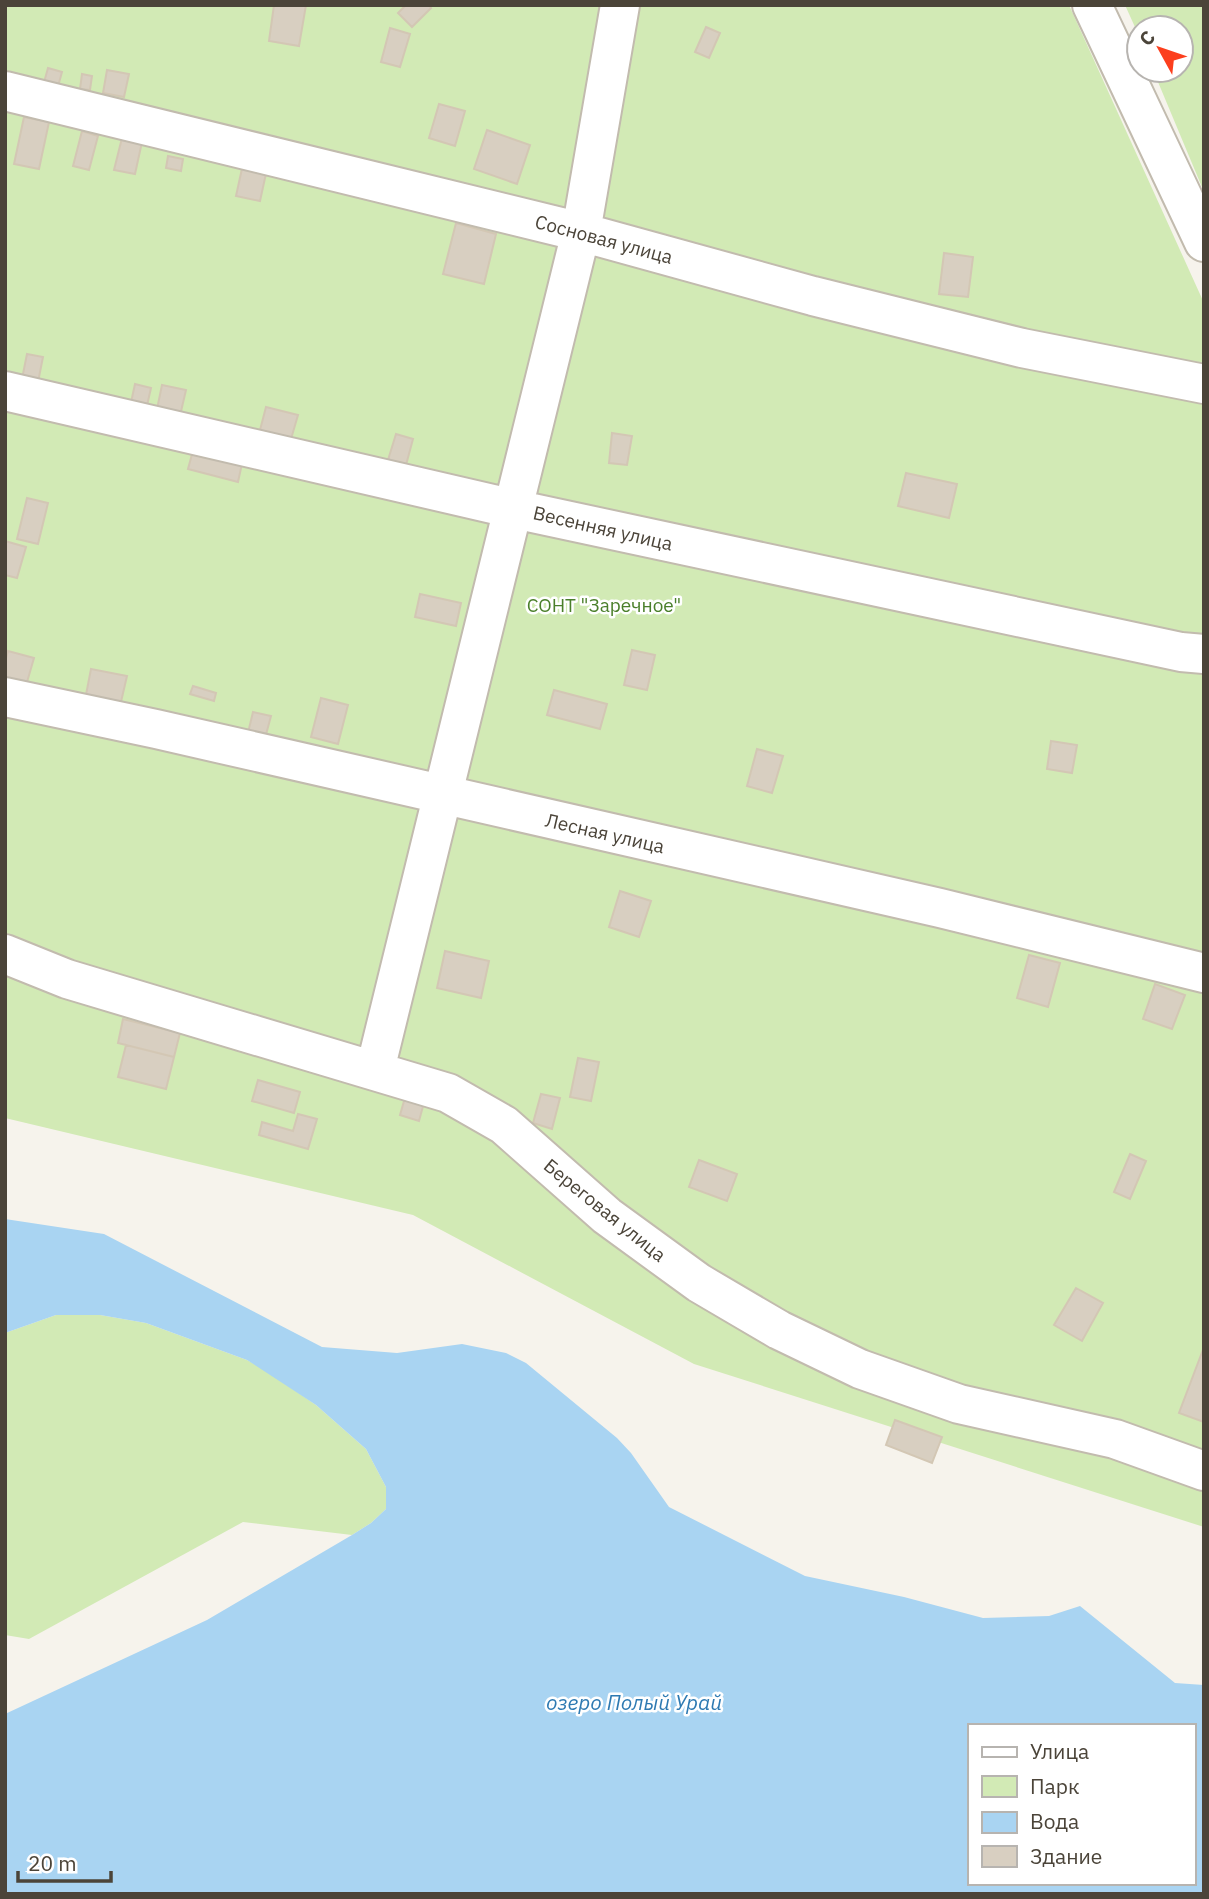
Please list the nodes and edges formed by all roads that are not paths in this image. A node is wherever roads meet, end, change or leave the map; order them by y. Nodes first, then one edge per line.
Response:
1 (621, 5) edge
2 (1092, 5) edge
3 (5, 91) edge
4 (581, 232) junction
5 (1204, 242) edge
6 (1204, 384) edge
7 (5, 391) edge
8 (514, 509) junction
9 (1204, 654) edge
10 (5, 697) edge
11 (443, 795) junction
12 (5, 954) edge
13 (1204, 973) edge
14 (375, 1070) junction
15 (1204, 1471) edge

1 - 4 street
2 - 5 street
3 - 4 street, Сосновая улица
4 - 6 street, Сосновая улица
4 - 8 street
7 - 8 street, Весенняя улица
8 - 9 street, Весенняя улица
8 - 11 street
10 - 11 street, Лесная улица
11 - 13 street, Лесная улица
11 - 14 street
12 - 14 street, Береговая улица
14 - 15 street, Береговая улица

